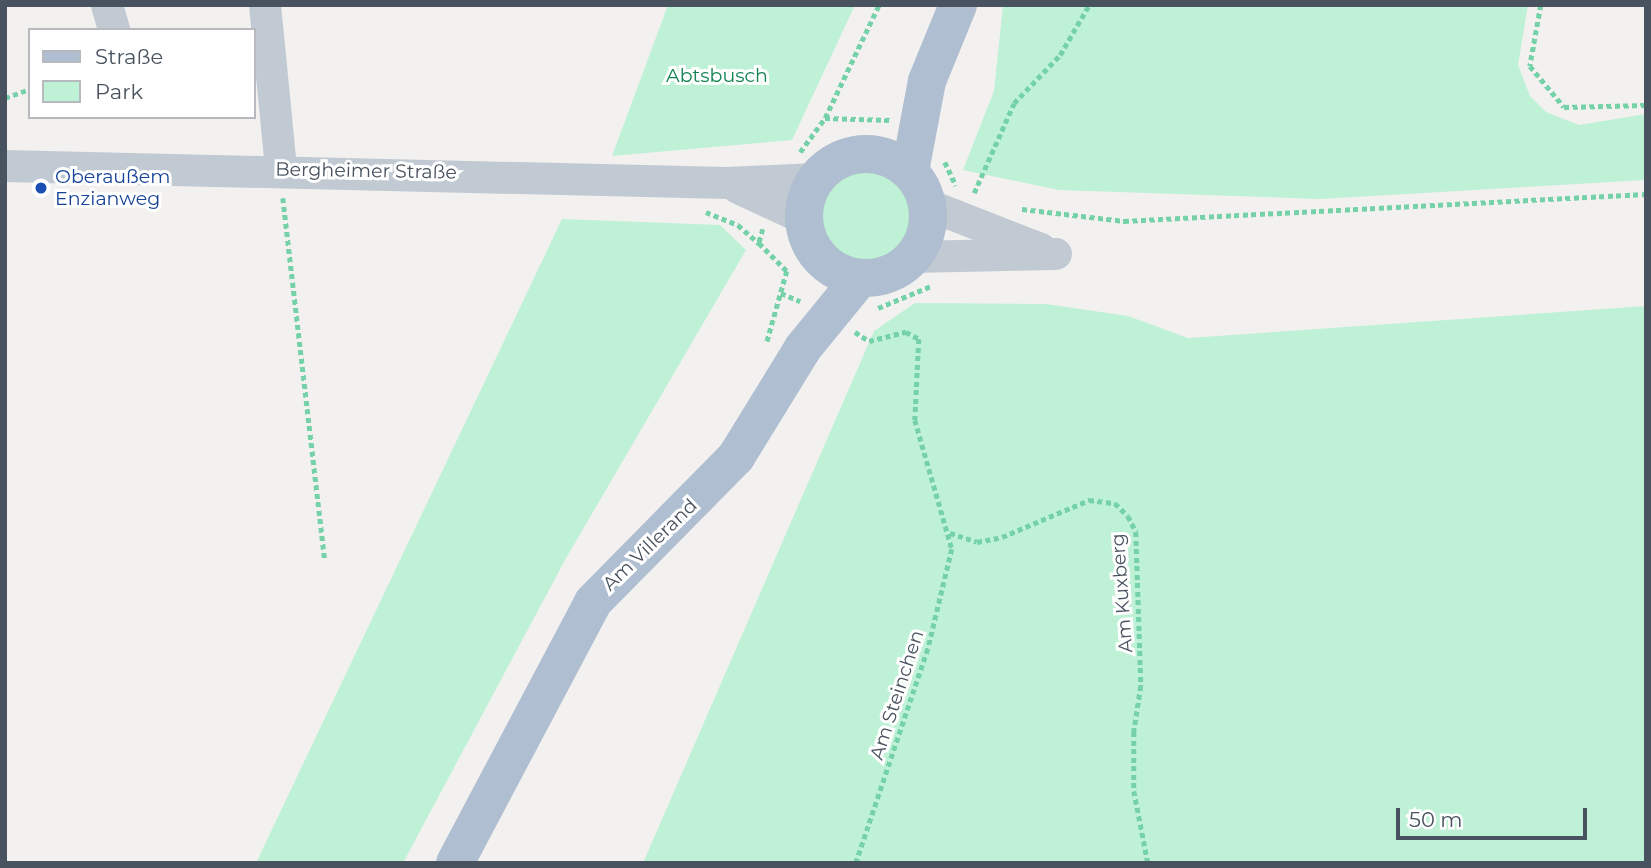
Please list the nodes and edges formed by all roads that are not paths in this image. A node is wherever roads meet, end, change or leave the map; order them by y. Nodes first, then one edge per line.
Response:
1 (107, 5) edge
2 (265, 5) edge
3 (958, 5) edge
4 (113, 28) edge
5 (927, 81) junction
6 (870, 153) junction
7 (5, 166) edge
8 (281, 169) junction
9 (910, 171) junction
10 (789, 186) junction
11 (928, 205) junction
12 (913, 257) junction
13 (824, 262) junction
14 (860, 278) junction
15 (803, 348) junction
16 (455, 863) edge

1 - 4 street
2 - 8 street
3 - 5 main road
5 - 6 main road
5 - 9 main road
6 - 9 main road
6 - 10 main road
7 - 8 street, Bergheimer Straße
8 - 10 street, Bergheimer Straße
9 - 11 main road
10 - 13 main road
11 - 12 main road
11 - 12 street
12 - 14 main road
13 - 14 main road
13 - 15 main road, Am Villerand
14 - 15 main road, Am Villerand
15 - 16 main road, Am Villerand

